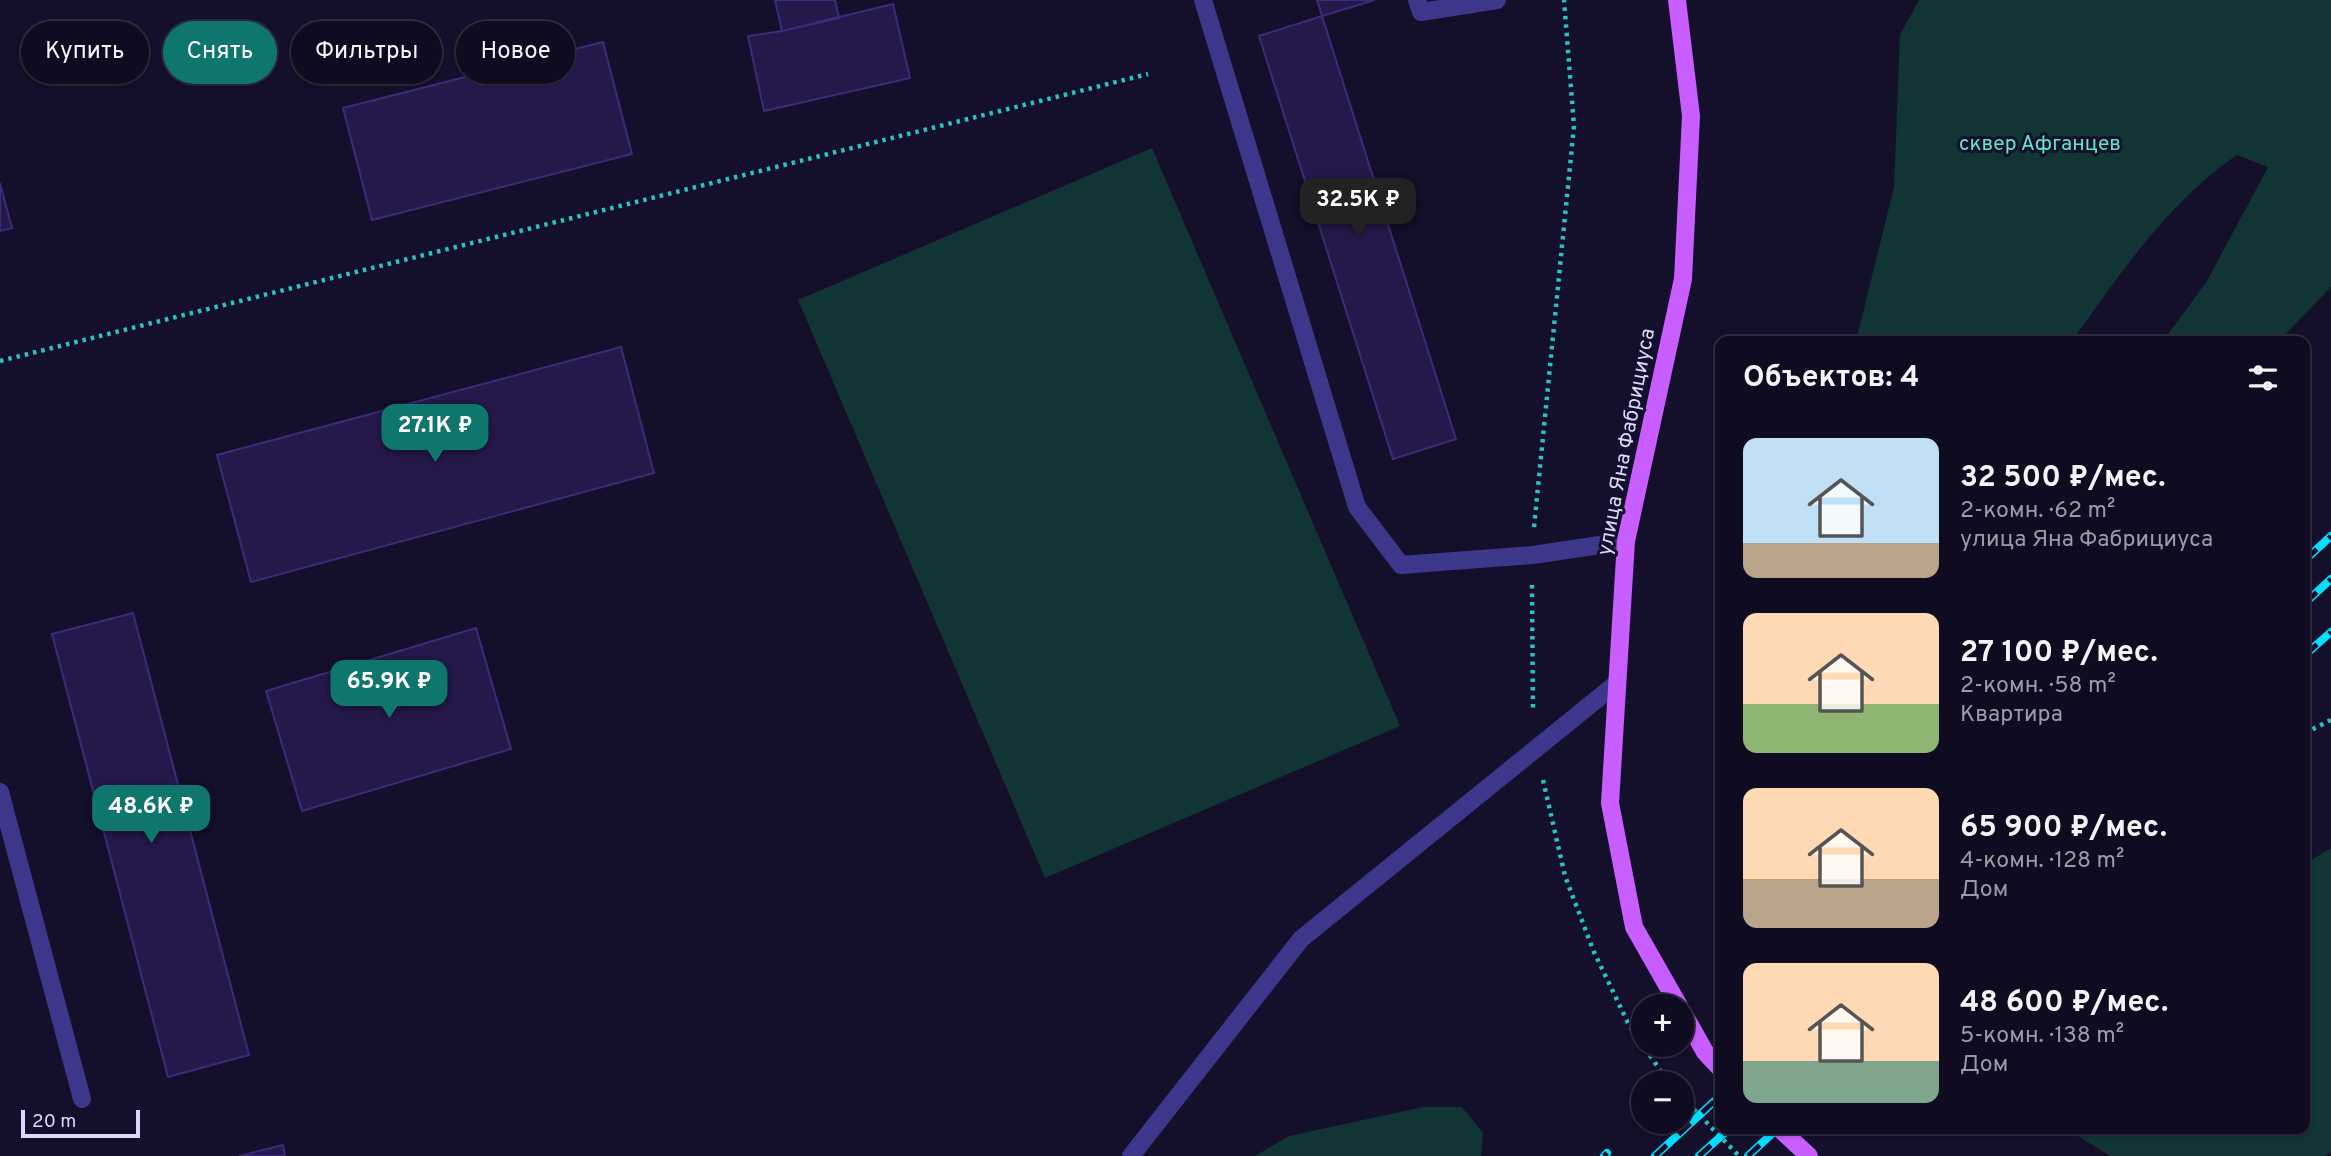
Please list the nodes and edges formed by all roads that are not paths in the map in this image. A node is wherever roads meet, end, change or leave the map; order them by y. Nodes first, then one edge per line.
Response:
1 (1203, 0) edge
2 (1417, 0) edge
3 (1497, 0) edge
4 (1678, 0) edge
5 (1626, 541) junction
6 (1618, 682) junction
7 (0, 792) edge
8 (1672, 994) edge
9 (1694, 1032) edge
10 (1715, 1063) edge
11 (82, 1099) dead end
12 (1785, 1134) edge
13 (1805, 1153) edge
14 (1131, 1156) edge

1 - 5 street
2 - 3 street
4 - 5 main road, улица Яна Фабрициуса
5 - 6 main road, улица Яна Фабрициуса
6 - 8 main road, улица Яна Фабрициуса
6 - 14 street
7 - 11 street
9 - 10 main road
12 - 13 main road

